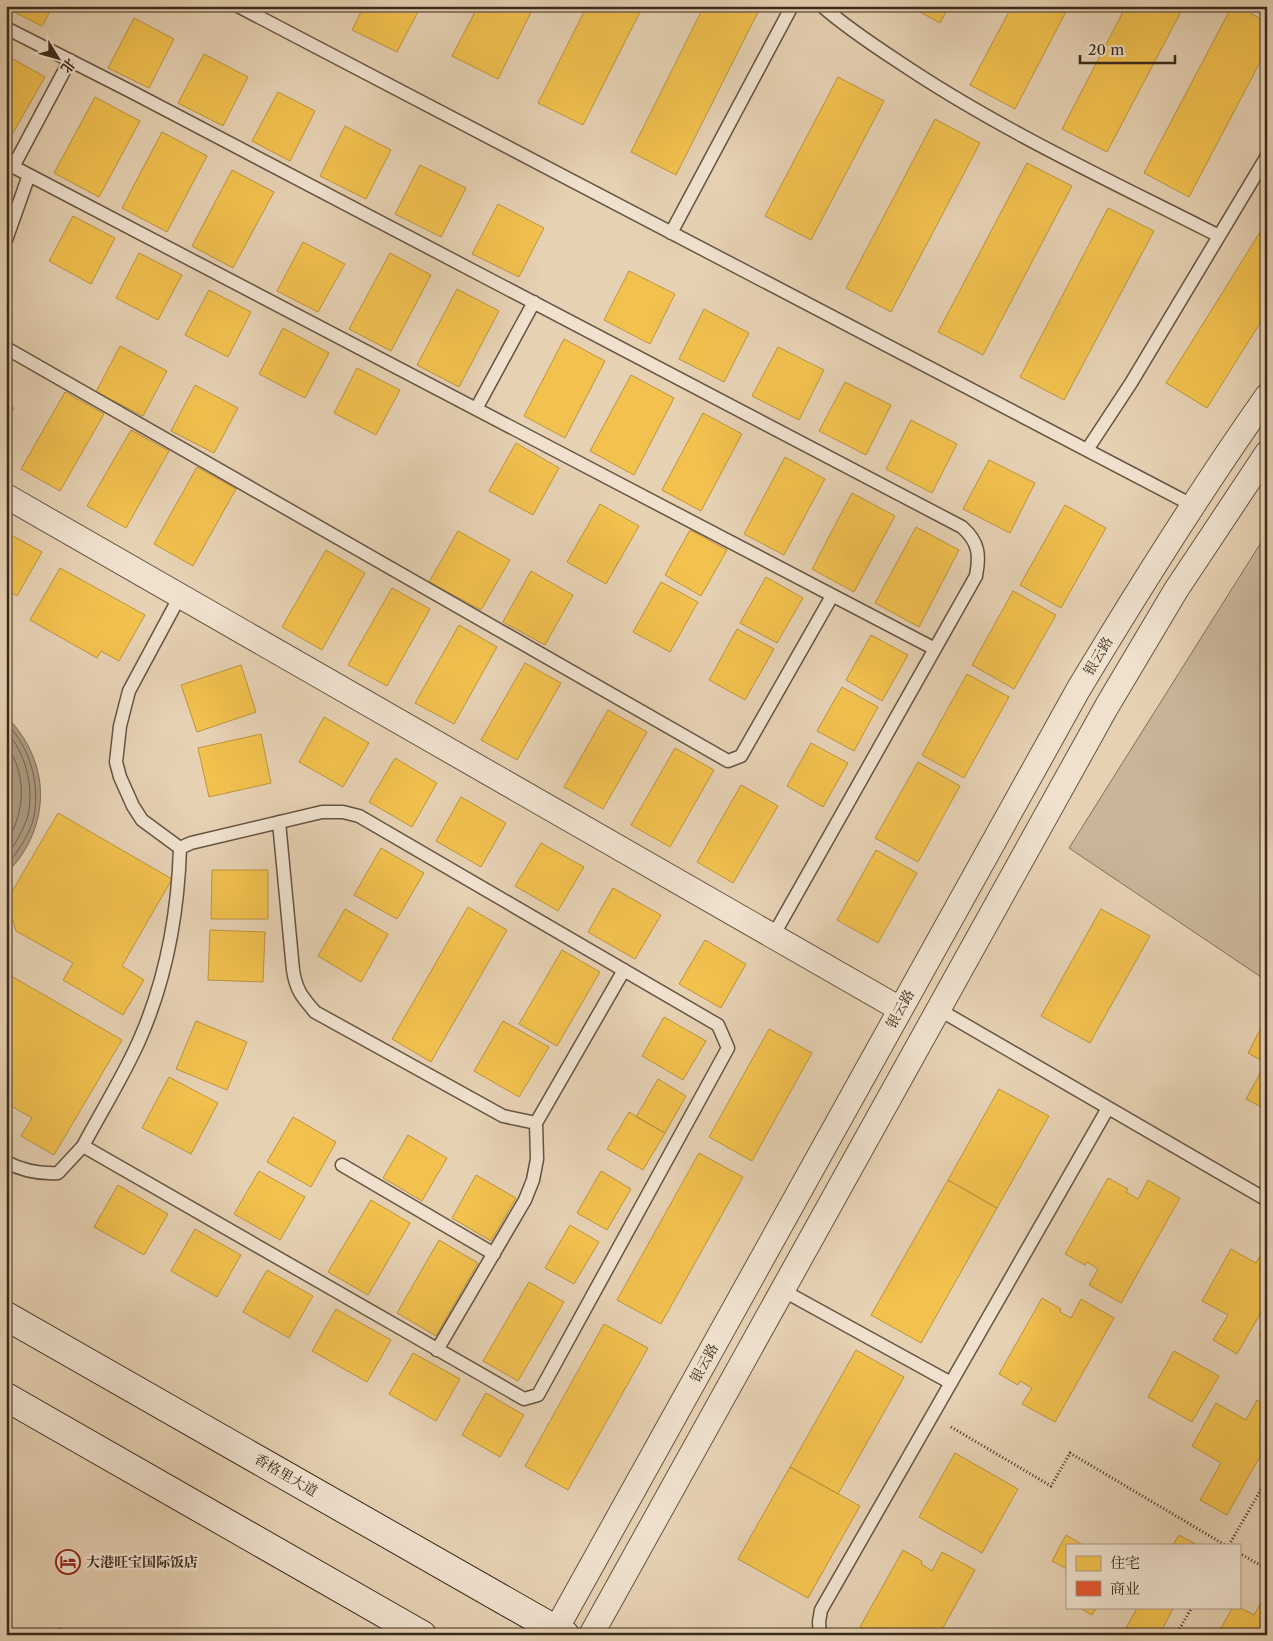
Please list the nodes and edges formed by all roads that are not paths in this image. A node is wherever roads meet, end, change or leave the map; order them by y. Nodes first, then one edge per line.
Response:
1 (238, 6) edge
2 (792, 6) edge
3 (822, 6) edge
4 (6, 28) edge
5 (70, 60) junction
6 (1267, 156) edge
7 (10, 165) edge
8 (30, 175) junction
9 (671, 233) junction
10 (1219, 236) junction
11 (6, 240) edge
12 (534, 302) junction
13 (7, 347) edge
14 (1267, 396) edge
15 (476, 409) junction
16 (1088, 450) junction
17 (1267, 453) edge
18 (6, 496) edge
19 (1192, 505) junction
20 (180, 596) junction
21 (832, 596) junction
22 (935, 649) junction
23 (279, 822) junction
24 (180, 848) junction
25 (773, 936) junction
26 (624, 970) junction
27 (900, 1009) junction
28 (938, 1009) junction
29 (1108, 1108) junction
30 (536, 1123) junction
31 (83, 1146) junction
32 (6, 1162) edge
33 (342, 1165) dead end
34 (1267, 1200) edge
35 (494, 1254) junction
36 (782, 1290) junction
37 (6, 1316) edge
38 (437, 1350) junction
39 (951, 1383) junction
40 (6, 1397) edge
41 (558, 1633) edge
42 (422, 1635) edge
43 (591, 1635) edge
44 (820, 1635) edge

1 - 9 lane
2 - 9 lane
3 - 10 lane
4 - 5 lane
5 - 7 lane
5 - 12 lane
6 - 10 lane
7 - 8 lane
8 - 11 lane
8 - 15 lane
9 - 16 lane
10 - 16 lane
12 - 15 lane
12 - 22 lane
13 - 21 lane
14 - 19 street, 银云路
15 - 21 lane
16 - 19 lane
17 - 28 street
18 - 20 street
19 - 27 street, 银云路
20 - 24 lane
20 - 25 street
21 - 22 lane
22 - 25 lane
23 - 24 lane
23 - 26 lane
23 - 30 lane
24 - 31 lane
25 - 27 street
26 - 30 lane
26 - 38 lane
27 - 41 street, 银云路
28 - 29 lane
28 - 36 street
29 - 34 lane
29 - 39 lane
30 - 35 lane
31 - 32 lane
31 - 38 lane
33 - 35 lane
35 - 38 lane
36 - 39 lane
36 - 43 street
37 - 41 main road, 香格里大道
39 - 44 lane
40 - 42 main road

